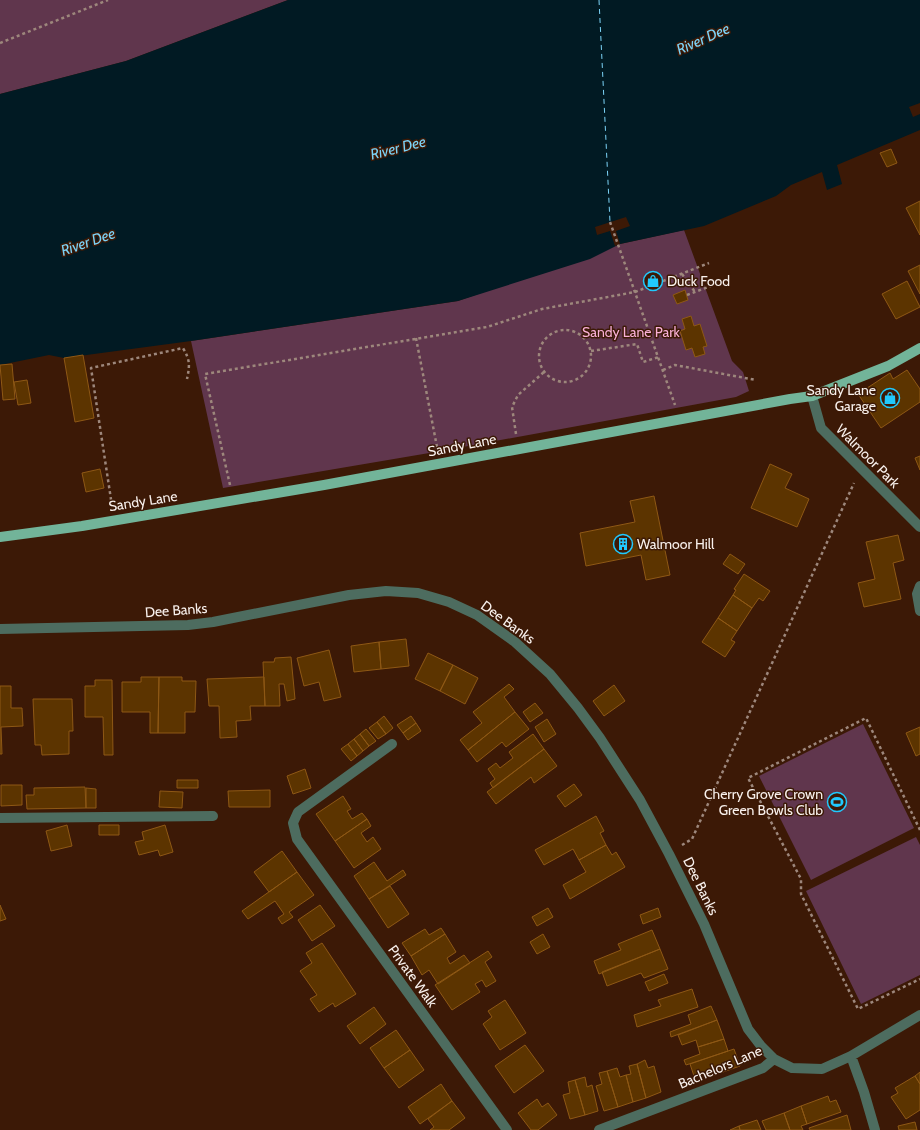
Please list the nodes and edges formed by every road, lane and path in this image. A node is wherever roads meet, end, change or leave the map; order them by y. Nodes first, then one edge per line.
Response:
1 (108, 0) edge
2 (0, 43) edge
3 (610, 222) dead end
4 (709, 263) dead end
5 (682, 274) junction
6 (716, 284) dead end
7 (635, 292) junction
8 (695, 292) junction
9 (687, 295) dead end
10 (416, 338) junction
11 (920, 348) edge
12 (591, 351) junction
13 (659, 357) junction
14 (663, 370) junction
15 (544, 372) junction
16 (187, 379) dead end
17 (756, 380) dead end
18 (812, 396) junction
19 (680, 419) junction
20 (519, 449) junction
21 (440, 464) junction
22 (860, 468) junction
23 (233, 501) junction
24 (114, 520) junction
25 (920, 527) edge
26 (0, 537) edge
27 (920, 586) edge
28 (920, 611) edge
29 (0, 630) edge
30 (392, 744) dead end
31 (213, 816) dead end
32 (0, 818) edge
33 (920, 830) edge
34 (670, 854) junction
35 (920, 978) edge
36 (920, 1015) edge
37 (851, 1056) junction
38 (774, 1059) junction
39 (507, 1130) edge
40 (599, 1130) edge
41 (875, 1130) edge

1 - 2 path
3 - 7 path
4 - 5 path
5 - 7 path
5 - 8 path
6 - 8 path
7 - 10 path
7 - 13 path
8 - 9 path
10 - 21 path
10 - 23 path
11 - 18 main road, Sandy Lane
12 - 13 path
12 - 15 path
12 - 15 path
13 - 14 path
14 - 17 path
14 - 19 path
15 - 20 path
16 - 24 path
18 - 19 main road, Sandy Lane
18 - 22 street, Walmoor Park
19 - 20 main road, Sandy Lane
20 - 21 main road, Sandy Lane
21 - 23 main road, Sandy Lane
22 - 25 street, Walmoor Park
22 - 34 path
23 - 24 main road, Sandy Lane
24 - 26 main road, Sandy Lane
27 - 28 street
29 - 34 street, Dee Banks
30 - 39 street, Private Walk
31 - 32 street
33 - 35 path
34 - 38 street, Dee Banks
36 - 37 street, Bachelors Lane
37 - 38 street, Bachelors Lane
37 - 41 street
38 - 40 street, Bachelors Lane

